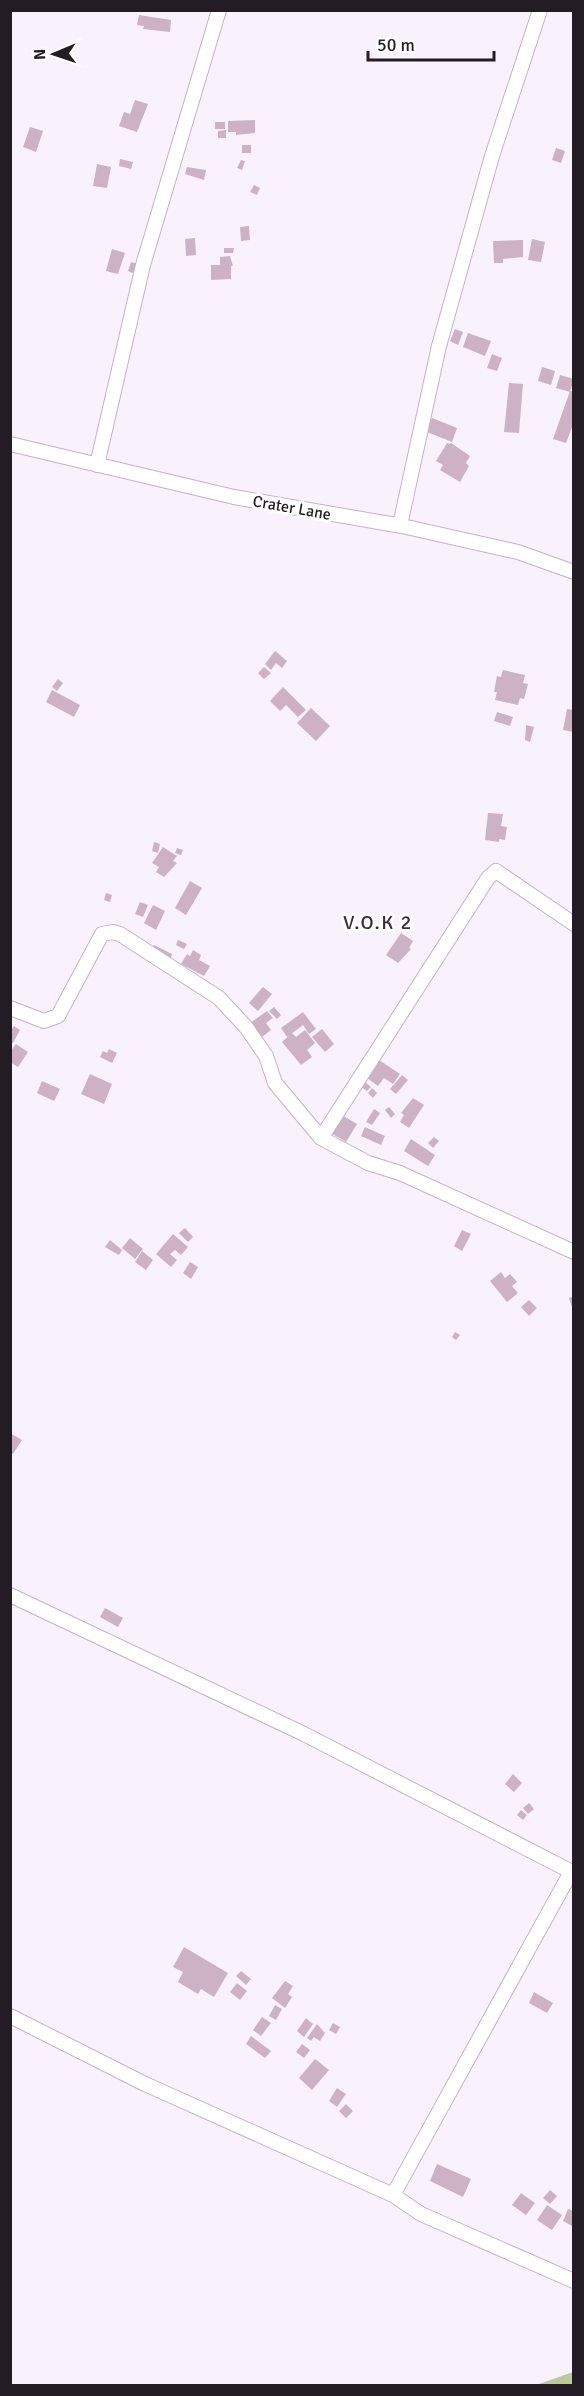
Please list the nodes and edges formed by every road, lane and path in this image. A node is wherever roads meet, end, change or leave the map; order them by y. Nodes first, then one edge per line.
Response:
1 (219, 10) edge
2 (540, 10) edge
3 (10, 444) edge
4 (97, 465) junction
5 (400, 525) junction
6 (573, 572) edge
7 (573, 924) edge
8 (10, 1008) edge
9 (321, 1138) junction
10 (573, 1252) edge
11 (10, 1595) edge
12 (572, 1873) edge
13 (10, 2016) edge
14 (393, 2195) junction
15 (573, 2281) edge

1 - 4 street
2 - 5 street
3 - 4 street, Crater Lane
4 - 5 street, Crater Lane
5 - 6 street, Crater Lane
7 - 9 street
8 - 9 street
9 - 10 street
11 - 12 street
12 - 14 street
13 - 14 street
14 - 15 street

